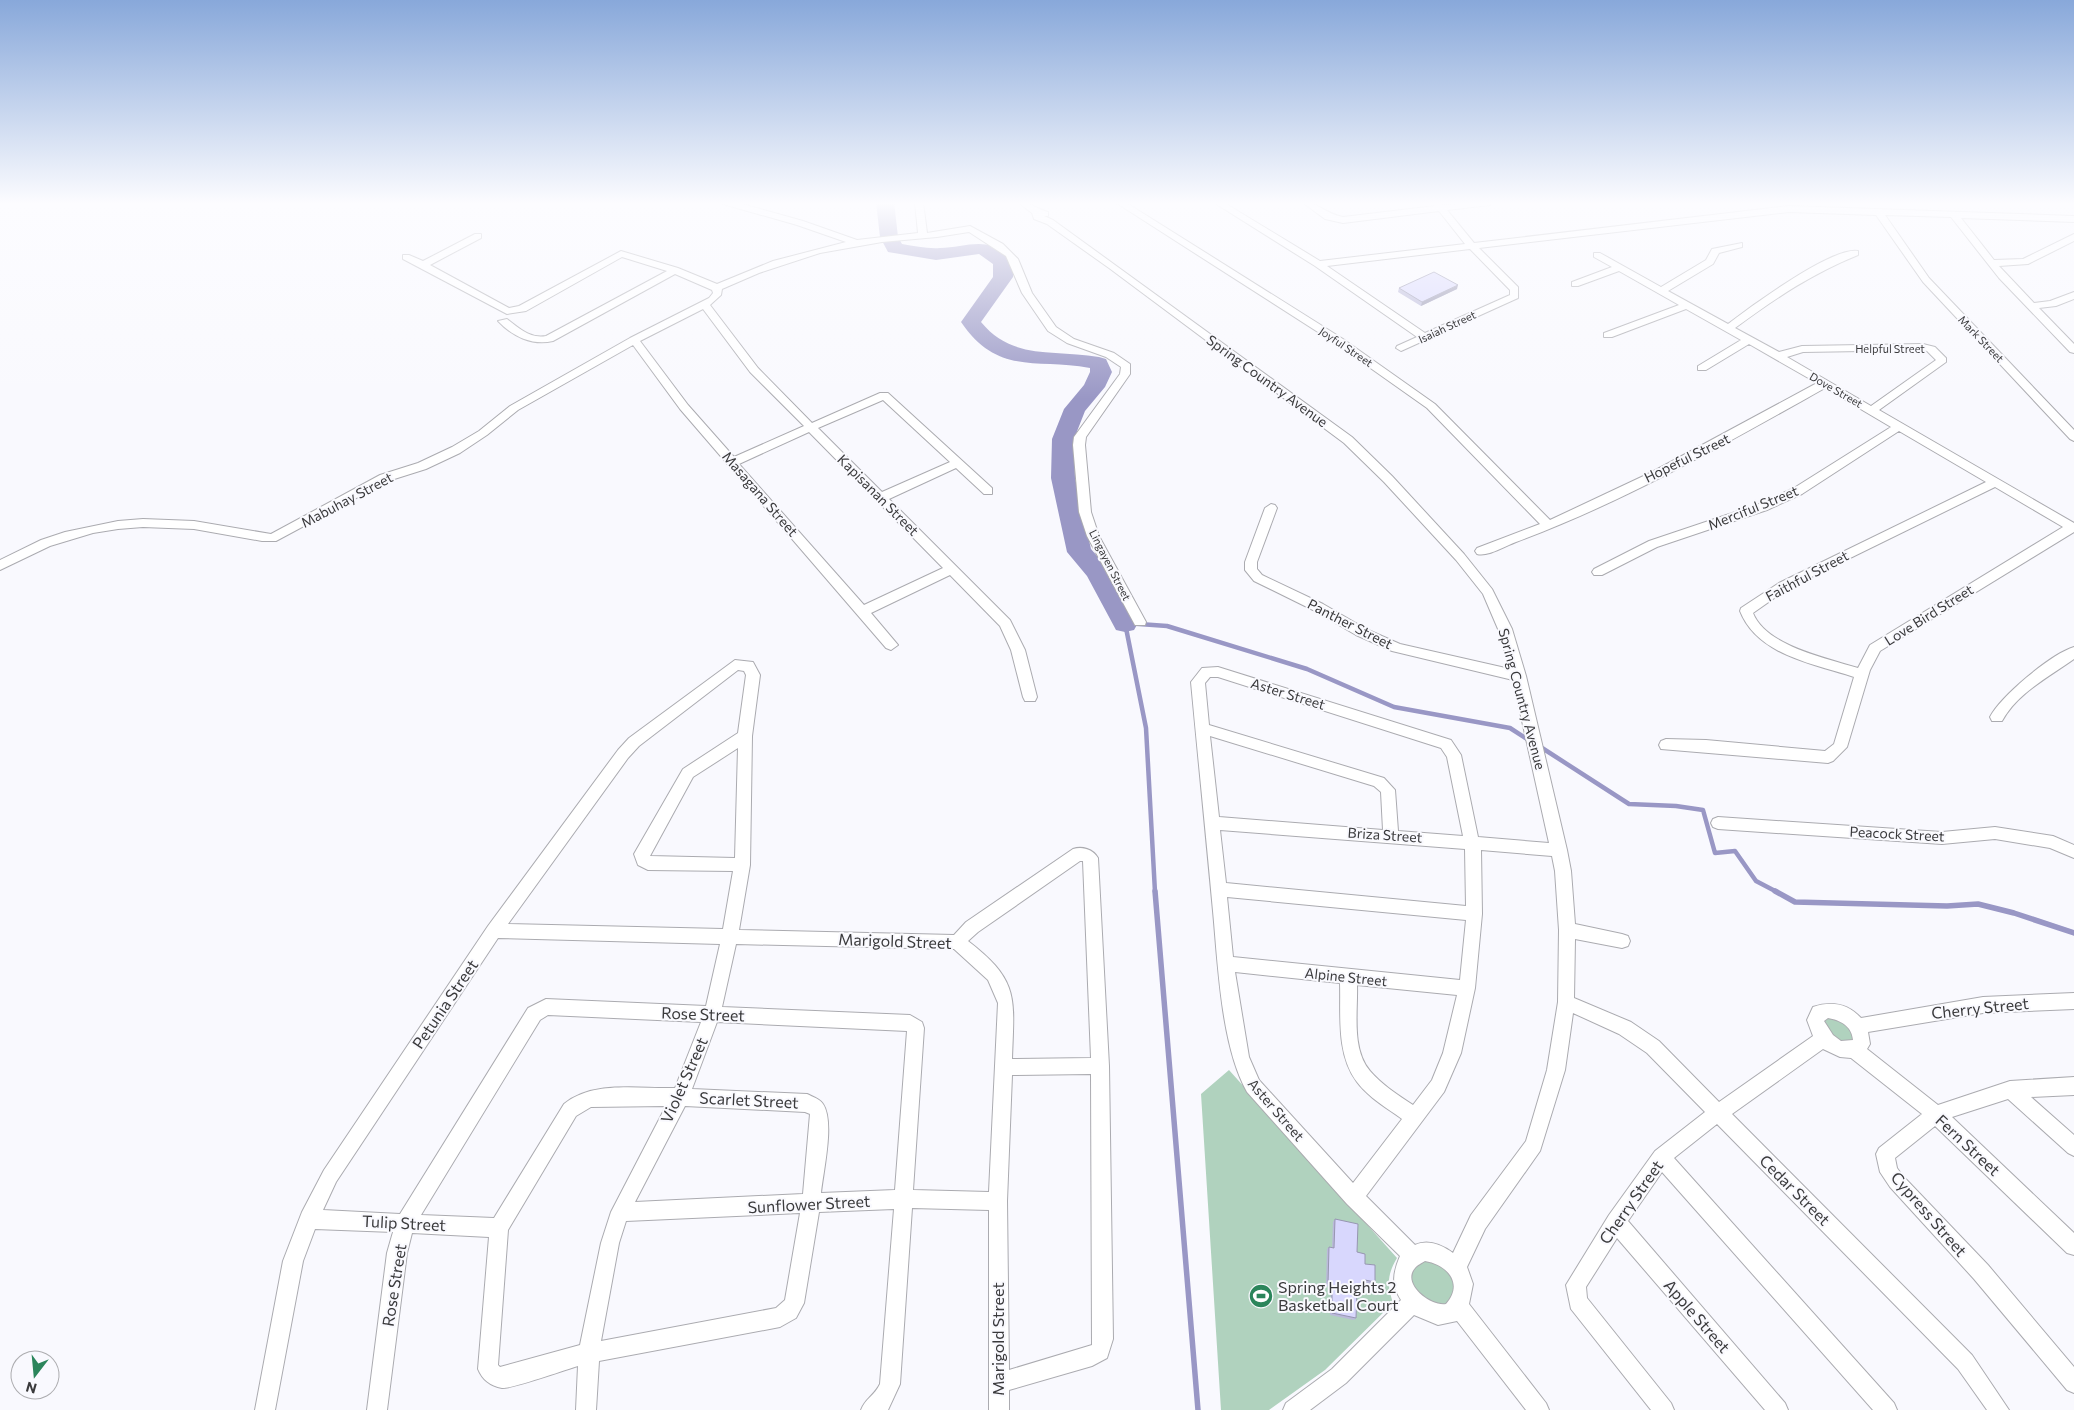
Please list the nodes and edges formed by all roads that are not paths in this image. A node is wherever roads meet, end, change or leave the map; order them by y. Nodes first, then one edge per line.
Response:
1 (428, 268) edge
2 (593, 268) edge
3 (668, 268) edge
4 (765, 268) edge
5 (1016, 268) edge
6 (1113, 268) edge
7 (1223, 268) edge
8 (1324, 268) edge
9 (1494, 268) edge
10 (1620, 268) joint
11 (1700, 268) edge
12 (1820, 268) edge
13 (1918, 268) edge
14 (1995, 268) edge
15 (675, 270) junction
16 (1576, 284) dead end
17 (1662, 290) junction
18 (717, 292) junction
19 (2074, 295) edge
20 (704, 304) junction
21 (1687, 305) junction
22 (2030, 306) junction
23 (503, 321) dead end
24 (1728, 328) junction
25 (1608, 335) dead end
26 (1424, 337) junction
27 (634, 340) junction
28 (1748, 340) junction
29 (1401, 348) dead end
30 (2074, 349) edge
31 (1778, 356) junction
32 (1702, 368) dead end
33 (1824, 384) junction
34 (1871, 411) junction
35 (1900, 426) junction
36 (810, 427) junction
37 (2074, 437) edge
38 (733, 462) junction
39 (958, 462) junction
40 (1994, 483) junction
41 (988, 490) dead end
42 (880, 498) junction
43 (1271, 508) dead end
44 (1548, 525) junction
45 (2073, 528) edge
46 (1481, 551) dead end
47 (0, 566) edge
48 (953, 569) junction
49 (1598, 572) dead end
50 (861, 612) junction
51 (1140, 622) dead end
52 (890, 645) dead end
53 (2074, 652) edge
54 (736, 665) joint
55 (1862, 674) junction
56 (1519, 676) junction
57 (1030, 696) dead end
58 (1996, 717) dead end
59 (1201, 728) junction
60 (745, 736) junction
61 (1666, 745) dead end
62 (1212, 823) junction
63 (1718, 823) dead end
64 (1391, 836) junction
65 (1473, 842) junction
66 (1559, 850) junction
67 (2074, 852) edge
68 (742, 865) junction
69 (1219, 889) junction
70 (1474, 914) junction
71 (1567, 930) junction
72 (494, 931) junction
73 (730, 936) junction
74 (1622, 941) dead end
75 (958, 942) junction
76 (1226, 964) junction
77 (1348, 977) junction
78 (1466, 988) junction
79 (2074, 1001) edge
80 (1566, 1002) junction
81 (712, 1015) junction
82 (1858, 1026) junction
83 (1823, 1039) junction
84 (1855, 1050) junction
85 (1004, 1066) junction
86 (1100, 1066) junction
87 (2074, 1086) edge
88 (2010, 1090) junction
89 (680, 1096) junction
90 (1718, 1113) junction
91 (1936, 1114) junction
92 (1415, 1118) junction
93 (2074, 1147) edge
94 (1661, 1157) junction
95 (1354, 1197) junction
96 (903, 1199) junction
97 (998, 1202) junction
98 (811, 1205) junction
99 (620, 1212) junction
100 (309, 1219) junction
101 (1616, 1222) junction
102 (405, 1223) junction
103 (499, 1228) junction
104 (2074, 1246) edge
105 (1412, 1255) junction
106 (1456, 1266) junction
107 (1413, 1302) junction
108 (1459, 1307) junction
109 (588, 1353) junction
110 (998, 1382) junction
111 (2074, 1383) edge
112 (265, 1410) edge
113 (377, 1410) edge
114 (586, 1410) edge
115 (871, 1410) edge
116 (999, 1410) edge
117 (1293, 1410) edge
118 (1539, 1410) edge
119 (1664, 1410) edge
120 (1778, 1410) edge
121 (1887, 1410) edge
122 (1999, 1410) edge

1 - 2 street
3 - 15 street
4 - 18 street, Mabuhay Street
5 - 51 street, Lingayen Street
6 - 56 street, Spring Country Avenue
7 - 44 street, Joyful Street
8 - 26 street
9 - 26 street, Isaiah Street
10 - 16 street
10 - 17 street, Dove Street
11 - 17 street
12 - 24 street
13 - 37 street, Mark Street
14 - 22 street
15 - 18 street
15 - 23 street
17 - 21 street, Dove Street
18 - 20 street, Mabuhay Street
19 - 22 street
20 - 27 street, Mabuhay Street
20 - 36 street, Kapisanan Street
21 - 24 street, Dove Street
21 - 25 street
22 - 30 street
24 - 28 street, Dove Street
26 - 29 street, Isaiah Street
27 - 38 street, Masagana Street
27 - 47 street, Mabuhay Street
28 - 31 street, Dove Street
28 - 32 street
31 - 33 street, Dove Street
31 - 34 street, Helpful Street
33 - 34 street, Dove Street
33 - 44 street, Hopeful Street
34 - 35 street, Dove Street
35 - 40 street, Dove Street
35 - 49 street, Merciful Street
36 - 38 street
36 - 39 street
36 - 42 street, Kapisanan Street
38 - 50 street, Masagana Street
39 - 41 street
39 - 42 street
40 - 45 street, Dove Street
40 - 55 street, Faithful Street
42 - 48 street, Kapisanan Street
43 - 56 street, Panther Street
44 - 46 street, Hopeful Street
45 - 55 street, Love Bird Street
48 - 50 street
48 - 57 street, Kapisanan Street
50 - 52 street, Masagana Street
53 - 58 street
54 - 60 street, Violet Street
54 - 72 street, Petunia Street
55 - 61 street, Love Bird Street
56 - 66 street, Spring Country Avenue
59 - 62 street, Aster Street
59 - 64 street
59 - 65 street, Aster Street
60 - 68 street, Violet Street
60 - 68 street
62 - 64 street, Briza Street
62 - 69 street, Aster Street
63 - 67 street, Peacock Street
64 - 65 street, Briza Street
65 - 66 street, Briza Street
65 - 70 street, Aster Street
66 - 71 street, Spring Country Avenue
68 - 73 street, Violet Street
69 - 70 street
69 - 76 street, Aster Street
70 - 78 street, Aster Street
71 - 74 street
71 - 80 street, Spring Country Avenue
72 - 73 street, Marigold Street
72 - 100 street, Petunia Street
73 - 75 street, Marigold Street
73 - 81 street, Violet Street
75 - 85 street, Marigold Street
75 - 86 street
76 - 77 street, Alpine Street
76 - 95 street, Aster Street
77 - 78 street, Alpine Street
77 - 92 street
78 - 92 street, Aster Street
79 - 82 street, Cherry Street
80 - 90 street, Cedar Street
80 - 106 street, Spring Country Avenue
81 - 89 street, Violet Street
81 - 96 street, Rose Street
81 - 102 street, Rose Street
82 - 83 street
82 - 84 street
83 - 84 street
83 - 90 street, Cherry Street
84 - 91 street, Fern Street
85 - 86 street
85 - 97 street, Marigold Street
86 - 110 street
87 - 88 street, Cypress Street
88 - 91 street, Cypress Street
88 - 93 street
89 - 98 street, Scarlet Street
89 - 99 street, Violet Street
89 - 103 street, Scarlet Street
90 - 94 street, Cherry Street
90 - 122 street, Cedar Street
91 - 104 street, Fern Street
91 - 111 street, Cypress Street
92 - 95 street, Aster Street
94 - 101 street, Cherry Street
94 - 121 street
95 - 105 street, Aster Street
96 - 97 street, Sunflower Street
96 - 98 street, Sunflower Street
96 - 115 street, Rose Street
97 - 110 street, Marigold Street
98 - 99 street, Sunflower Street
98 - 109 street, Scarlet Street
99 - 109 street, Violet Street
100 - 102 street, Tulip Street
100 - 112 street, Petunia Street
101 - 119 street, Cherry Street
101 - 120 street, Apple Street
102 - 103 street, Tulip Street
102 - 113 street, Rose Street
103 - 109 street, Scarlet Street
105 - 106 street
105 - 107 street
106 - 108 street
107 - 108 street
107 - 117 street
108 - 118 street
109 - 114 street, Violet Street
110 - 116 street, Marigold Street

